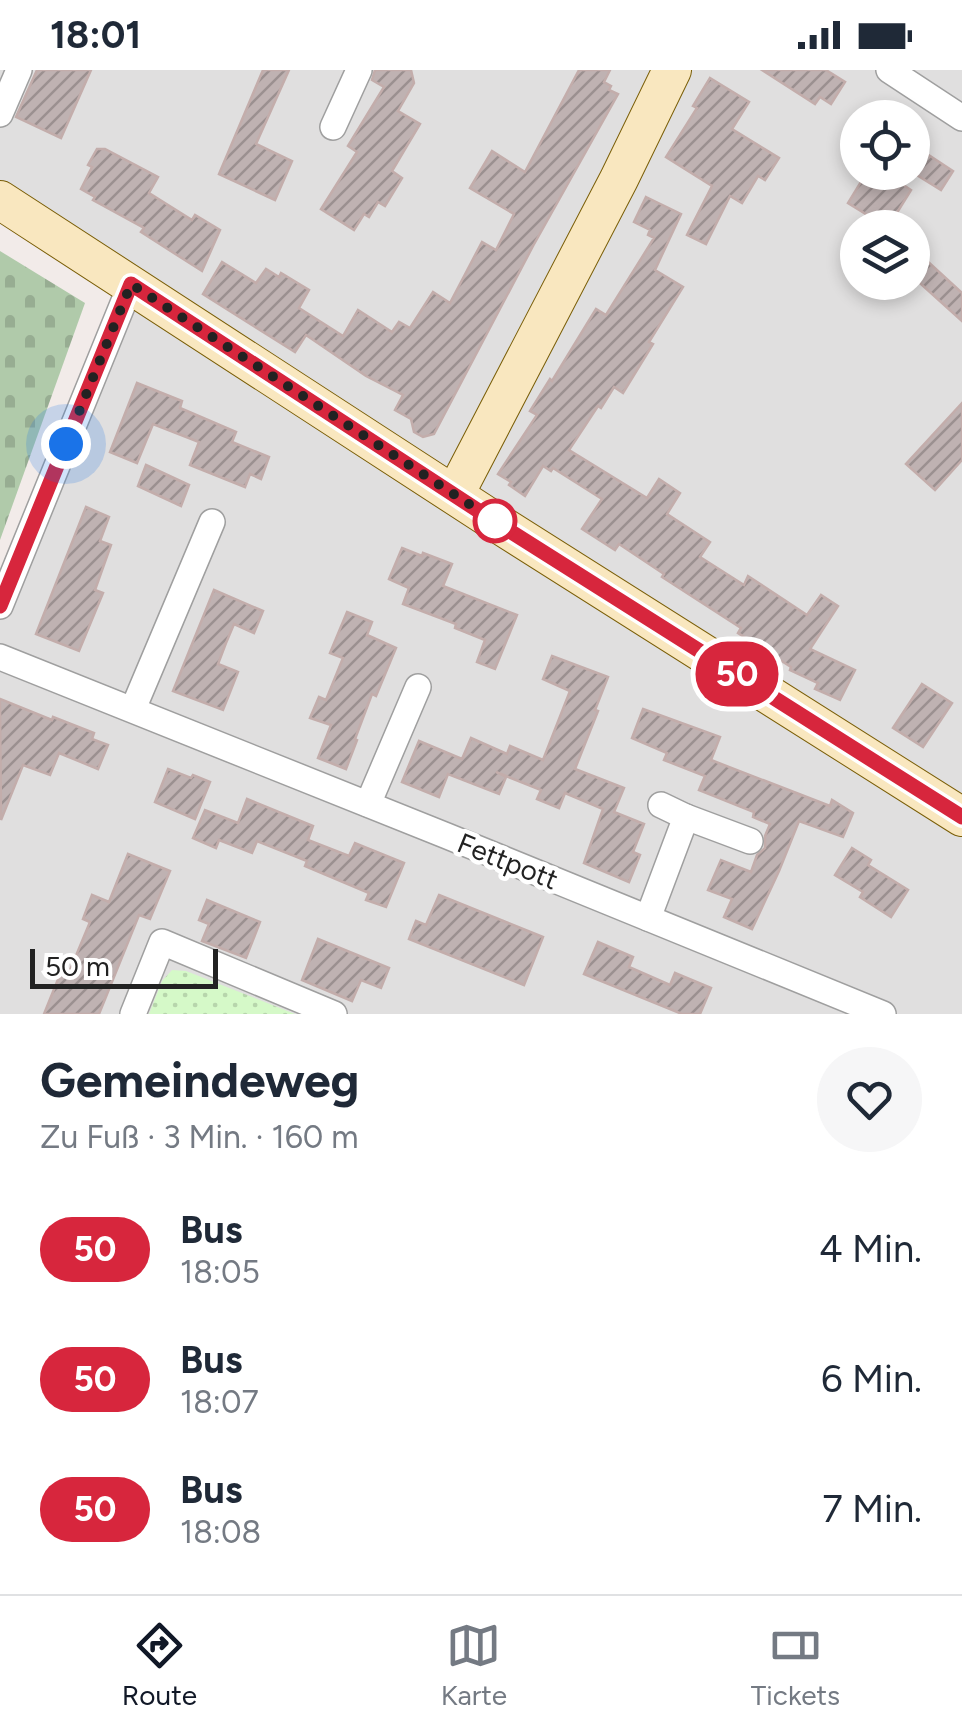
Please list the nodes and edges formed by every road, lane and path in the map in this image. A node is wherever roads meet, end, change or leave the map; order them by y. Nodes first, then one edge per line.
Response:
1 (20, 70) edge
2 (358, 70) edge
3 (672, 70) edge
4 (889, 70) edge
5 (0, 114) edge
6 (962, 118) edge
7 (333, 127) dead end
8 (0, 200) edge
9 (131, 284) junction
10 (454, 494) junction
11 (212, 522) dead end
12 (0, 606) edge
13 (0, 656) edge
14 (418, 686) dead end
15 (132, 709) junction
16 (368, 804) junction
17 (661, 805) dead end
18 (686, 817) junction
19 (962, 817) edge
20 (750, 841) dead end
21 (648, 918) junction
22 (134, 1014) edge
23 (334, 1014) edge
24 (880, 1014) edge

1 - 5 street
2 - 7 street
3 - 10 street
4 - 6 street
8 - 9 street
9 - 10 street
9 - 12 street
10 - 19 street
11 - 15 street
13 - 15 street, Fettpott
14 - 16 street
15 - 16 street, Fettpott
16 - 21 street, Fettpott
17 - 18 street
18 - 20 street
18 - 21 street
21 - 24 street, Fettpott
22 - 23 street

